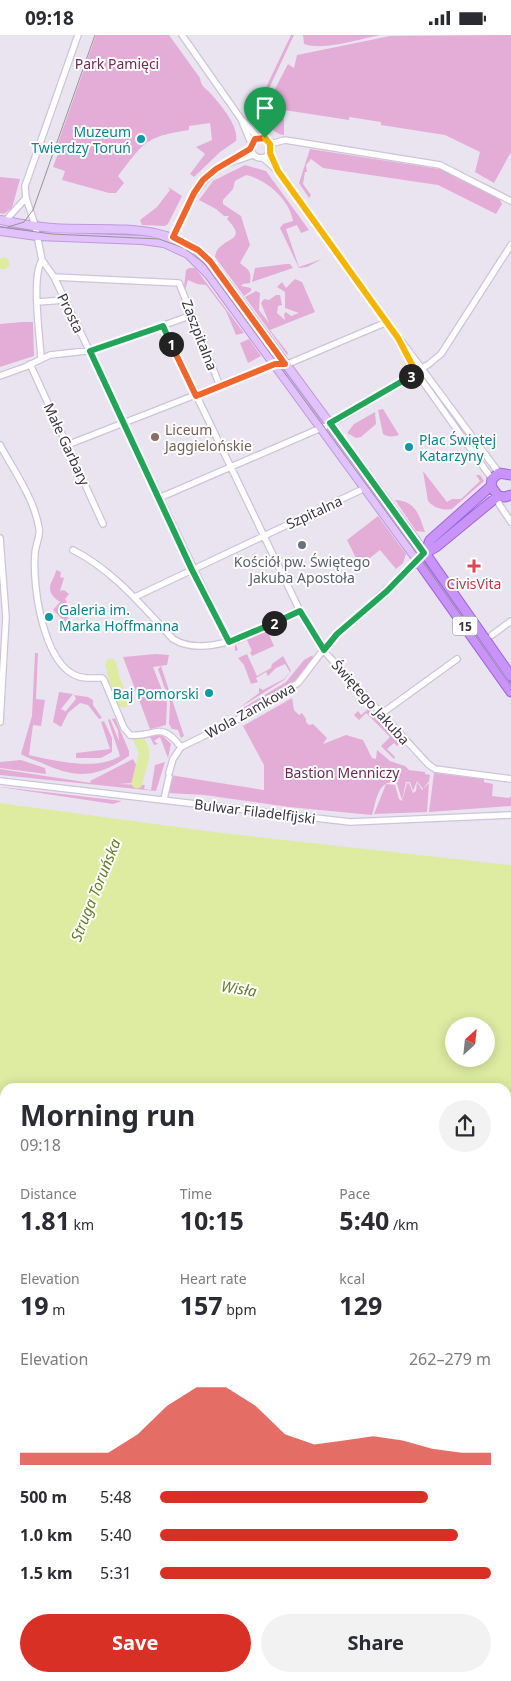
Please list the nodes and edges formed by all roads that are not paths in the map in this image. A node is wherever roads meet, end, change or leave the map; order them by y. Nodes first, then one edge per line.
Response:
1 (78, 35) edge
2 (182, 35) edge
3 (241, 119) junction
4 (258, 138) junction
5 (270, 144) junction
6 (252, 149) junction
7 (270, 153) junction
8 (263, 158) junction
9 (278, 171) junction
10 (26, 198) junction
11 (511, 201) edge
12 (2, 221) edge
13 (35, 225) junction
14 (0, 231) edge
15 (37, 236) junction
16 (173, 237) junction
17 (511, 245) edge
18 (42, 260) junction
19 (54, 277) junction
20 (65, 300) junction
21 (37, 302) junction
22 (192, 315) junction
23 (386, 322) junction
24 (163, 326) junction
25 (90, 351) junction
26 (41, 358) junction
27 (30, 364) junction
28 (275, 364) junction
29 (285, 364) junction
30 (419, 370) junction
31 (0, 376) edge
32 (220, 387) junction
33 (196, 396) junction
34 (124, 423) junction
35 (330, 423) junction
36 (321, 427) junction
37 (0, 445) edge
38 (67, 445) junction
39 (230, 467) junction
40 (502, 477) edge
41 (365, 488) junction
42 (511, 495) edge
43 (498, 496) junction
44 (159, 498) junction
45 (511, 522) edge
46 (103, 524) dead end
47 (263, 535) junction
48 (0, 538) edge
49 (430, 540) junction
50 (416, 542) junction
51 (73, 550) dead end
52 (424, 553) junction
53 (418, 561) junction
54 (192, 570) junction
55 (135, 597) junction
56 (300, 611) junction
57 (511, 621) edge
58 (492, 635) dead end
59 (229, 642) junction
60 (324, 650) junction
61 (458, 659) dead end
62 (511, 676) edge
63 (2, 677) edge
64 (511, 692) edge
65 (381, 714) junction
66 (0, 722) edge
67 (181, 747) junction
68 (511, 779) edge
69 (0, 781) edge
70 (164, 799) junction
71 (511, 815) edge

1 - 10 street
2 - 3 street
3 - 4 street
3 - 6 street
4 - 5 street
4 - 6 street
5 - 7 street
5 - 11 street
6 - 8 street
6 - 16 street
7 - 8 street
7 - 9 street
8 - 9 street
9 - 23 street
10 - 12 street
10 - 13 street, Prosta
12 - 13 street
13 - 15 street, Prosta
13 - 16 street
14 - 15 street
15 - 18 street, Prosta
15 - 28 street
16 - 29 street
17 - 30 street
18 - 19 street, Prosta
18 - 21 street
19 - 20 street, Prosta
19 - 22 street, Zaszpitalna
20 - 21 street
20 - 25 street, Prosta
21 - 26 street
22 - 24 street
22 - 32 street, Zaszpitalna
23 - 29 street
23 - 30 street
24 - 25 street
24 - 33 street, Świętego Jakuba
25 - 26 street
25 - 34 street, Prosta
26 - 27 street
27 - 31 street
27 - 38 street, Małe Garbary
28 - 29 street
28 - 32 street
28 - 36 street
29 - 35 street
30 - 35 street
30 - 40 street
32 - 33 street
33 - 34 street
33 - 39 street, Świętego Jakuba
34 - 38 street
34 - 44 street, Prosta
35 - 36 street
35 - 50 street
36 - 39 street
36 - 41 street
37 - 67 street
38 - 46 street, Małe Garbary
39 - 44 street
39 - 47 street, Świętego Jakuba
40 - 43 main road
40 - 49 main road
41 - 47 street, Szpitalna
41 - 53 street
42 - 43 main road
43 - 45 street
43 - 52 main road
44 - 54 street, Prosta
47 - 54 street, Szpitalna
47 - 56 street, Świętego Jakuba
48 - 63 street
49 - 50 street
49 - 52 main road
50 - 52 street
51 - 55 street
52 - 53 main road
52 - 62 main road, 15
53 - 60 street, Wola Zamkowa
53 - 64 main road, 15
54 - 55 street, Szpitalna
54 - 59 street, Prosta
55 - 59 street
56 - 59 street
56 - 60 street, Świętego Jakuba
57 - 58 street
60 - 65 street, Świętego Jakuba
60 - 67 street, Wola Zamkowa
61 - 65 street
63 - 66 street
65 - 68 street, Świętego Jakuba
67 - 70 street
69 - 70 street, Bulwar Filadelfijski
70 - 71 street, Bulwar Filadelfijski

